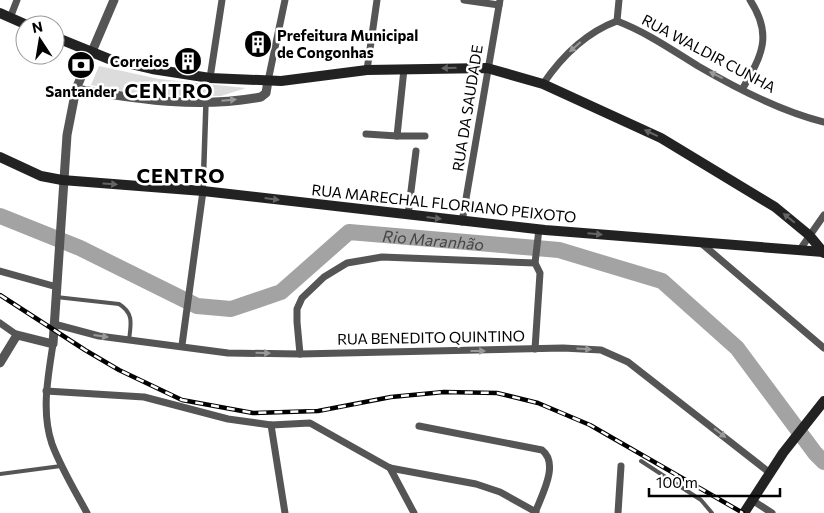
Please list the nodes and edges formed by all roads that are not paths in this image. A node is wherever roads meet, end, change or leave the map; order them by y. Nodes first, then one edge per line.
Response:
1 (17, 0) edge
2 (114, 0) edge
3 (222, 0) edge
4 (284, 0) edge
5 (377, 0) edge
6 (464, 0) edge
7 (619, 0) edge
8 (750, 1) edge
9 (499, 2) edge
10 (5, 15) edge
11 (617, 21) junction
12 (65, 41) edge
13 (90, 52) junction
14 (486, 68) junction
15 (367, 70) junction
16 (404, 70) junction
17 (210, 78) junction
18 (268, 81) junction
19 (543, 84) junction
20 (743, 88) junction
21 (76, 89) junction
22 (206, 102) junction
23 (824, 122) edge
24 (366, 134) dead end
25 (397, 136) junction
26 (425, 136) dead end
27 (416, 151) dead end
28 (0, 157) edge
29 (62, 180) junction
30 (203, 191) junction
31 (408, 215) junction
32 (824, 215) edge
33 (462, 222) junction
34 (538, 233) junction
35 (809, 235) junction
36 (701, 244) junction
37 (798, 250) junction
38 (824, 253) edge
39 (535, 263) junction
40 (0, 271) edge
41 (58, 287) junction
42 (56, 297) junction
43 (0, 324) edge
44 (54, 324) junction
45 (17, 335) junction
46 (129, 340) junction
47 (53, 344) junction
48 (182, 345) junction
49 (824, 348) edge
50 (535, 349) junction
51 (300, 354) junction
52 (0, 363) edge
53 (46, 391) junction
54 (823, 402) edge
55 (271, 426) junction
56 (419, 426) dead end
57 (641, 461) dead end
58 (61, 466) junction
59 (622, 466) dead end
60 (390, 468) junction
61 (770, 473) junction
62 (0, 474) edge
63 (752, 500) junction
64 (536, 512) edge
65 (88, 513) edge
66 (285, 513) edge
67 (414, 513) edge
68 (618, 513) edge
69 (712, 513) edge
70 (744, 513) edge
71 (772, 513) edge

1 - 10 street
2 - 13 street
3 - 17 street
4 - 18 street
5 - 15 street
6 - 9 street
7 - 11 street
8 - 20 street
9 - 14 street, RUA DA SAUDADE
11 -> 19 street
20 -> 11 street, RUA WALDIR CUNHA
12 - 13 main road
13 - 17 main road
13 - 21 street
14 -> 16 main road
14 - 19 main road
14 - 33 street, RUA DA SAUDADE
15 - 16 main road
15 - 18 main road
16 - 25 street
17 - 18 main road
22 -> 18 street
35 -> 19 main road
20 - 23 street, RUA WALDIR CUNHA
21 - 22 street
21 - 29 street
22 - 30 street
24 - 25 street
25 - 26 street
27 - 31 street
28 - 29 main road, RUA MARECHAL FLORIANO PEIXOTO
29 -> 30 main road, RUA MARECHAL FLORIANO PEIXOTO
29 - 41 street
30 -> 31 main road, RUA MARECHAL FLORIANO PEIXOTO
30 - 48 street
31 -> 33 main road, RUA MARECHAL FLORIANO PEIXOTO
32 - 35 street
33 - 34 main road, RUA MARECHAL FLORIANO PEIXOTO
34 -> 36 main road, RUA MARECHAL FLORIANO PEIXOTO
34 - 39 street
35 - 37 street
35 - 38 main road
36 - 37 main road, RUA MARECHAL FLORIANO PEIXOTO
36 - 49 street
37 - 38 main road, RUA MARECHAL FLORIANO PEIXOTO
39 - 50 street
39 - 51 street
40 - 41 street
41 - 42 street
42 - 44 street
42 - 46 lane
43 - 45 street
44 -> 46 street, RUA BENEDITO QUINTINO
44 - 47 street
45 - 47 street
45 - 52 street
46 - 48 street, RUA BENEDITO QUINTINO
47 - 53 street
48 -> 51 street, RUA BENEDITO QUINTINO
51 -> 50 street, RUA BENEDITO QUINTINO
50 -> 61 street, RUA BENEDITO QUINTINO
53 - 55 street
53 - 58 street
54 - 61 main road
55 - 60 street
55 - 66 street
56 - 64 street
57 - 69 lane
58 - 62 lane
58 - 65 street
59 - 68 street
60 - 64 street
60 - 67 street
61 - 63 main road
63 - 70 main road
63 - 71 street

